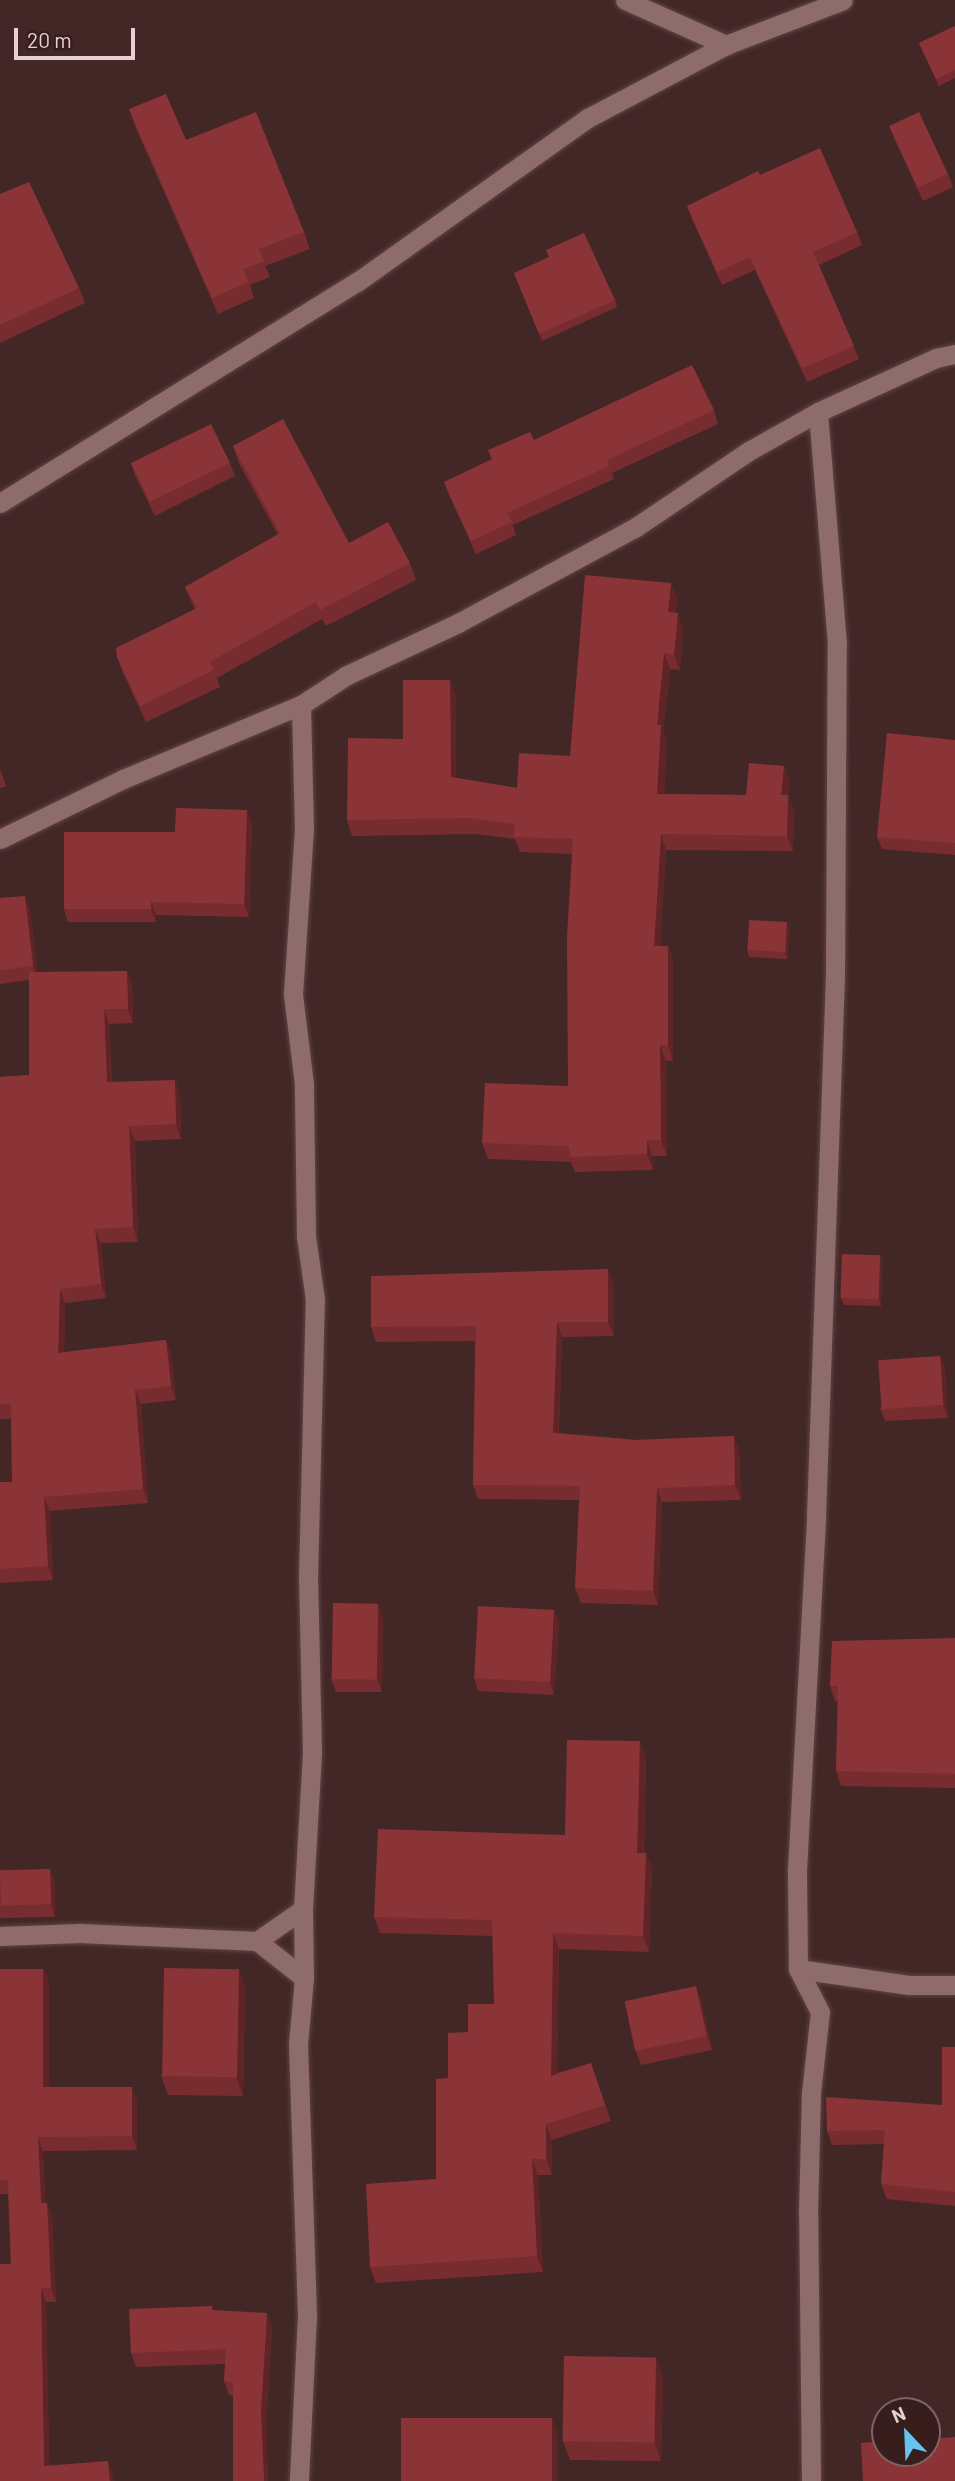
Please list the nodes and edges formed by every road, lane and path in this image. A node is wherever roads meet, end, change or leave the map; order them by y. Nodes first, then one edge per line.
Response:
1 (625, 0) edge
2 (843, 0) edge
3 (726, 45) junction
4 (955, 354) edge
5 (818, 412) junction
6 (0, 503) edge
7 (301, 705) junction
8 (0, 839) edge
9 (303, 1909) junction
10 (0, 1936) edge
11 (257, 1941) junction
12 (798, 1969) junction
13 (303, 1978) junction
14 (955, 1985) edge
15 (299, 2481) edge
16 (811, 2481) edge

1 - 3 street
2 - 3 street
3 - 6 street
4 - 5 street
5 - 7 street
5 - 12 street
7 - 8 street
7 - 9 street
9 - 11 street
9 - 13 street
10 - 11 street
11 - 13 street
12 - 14 street
12 - 16 street
13 - 15 street

